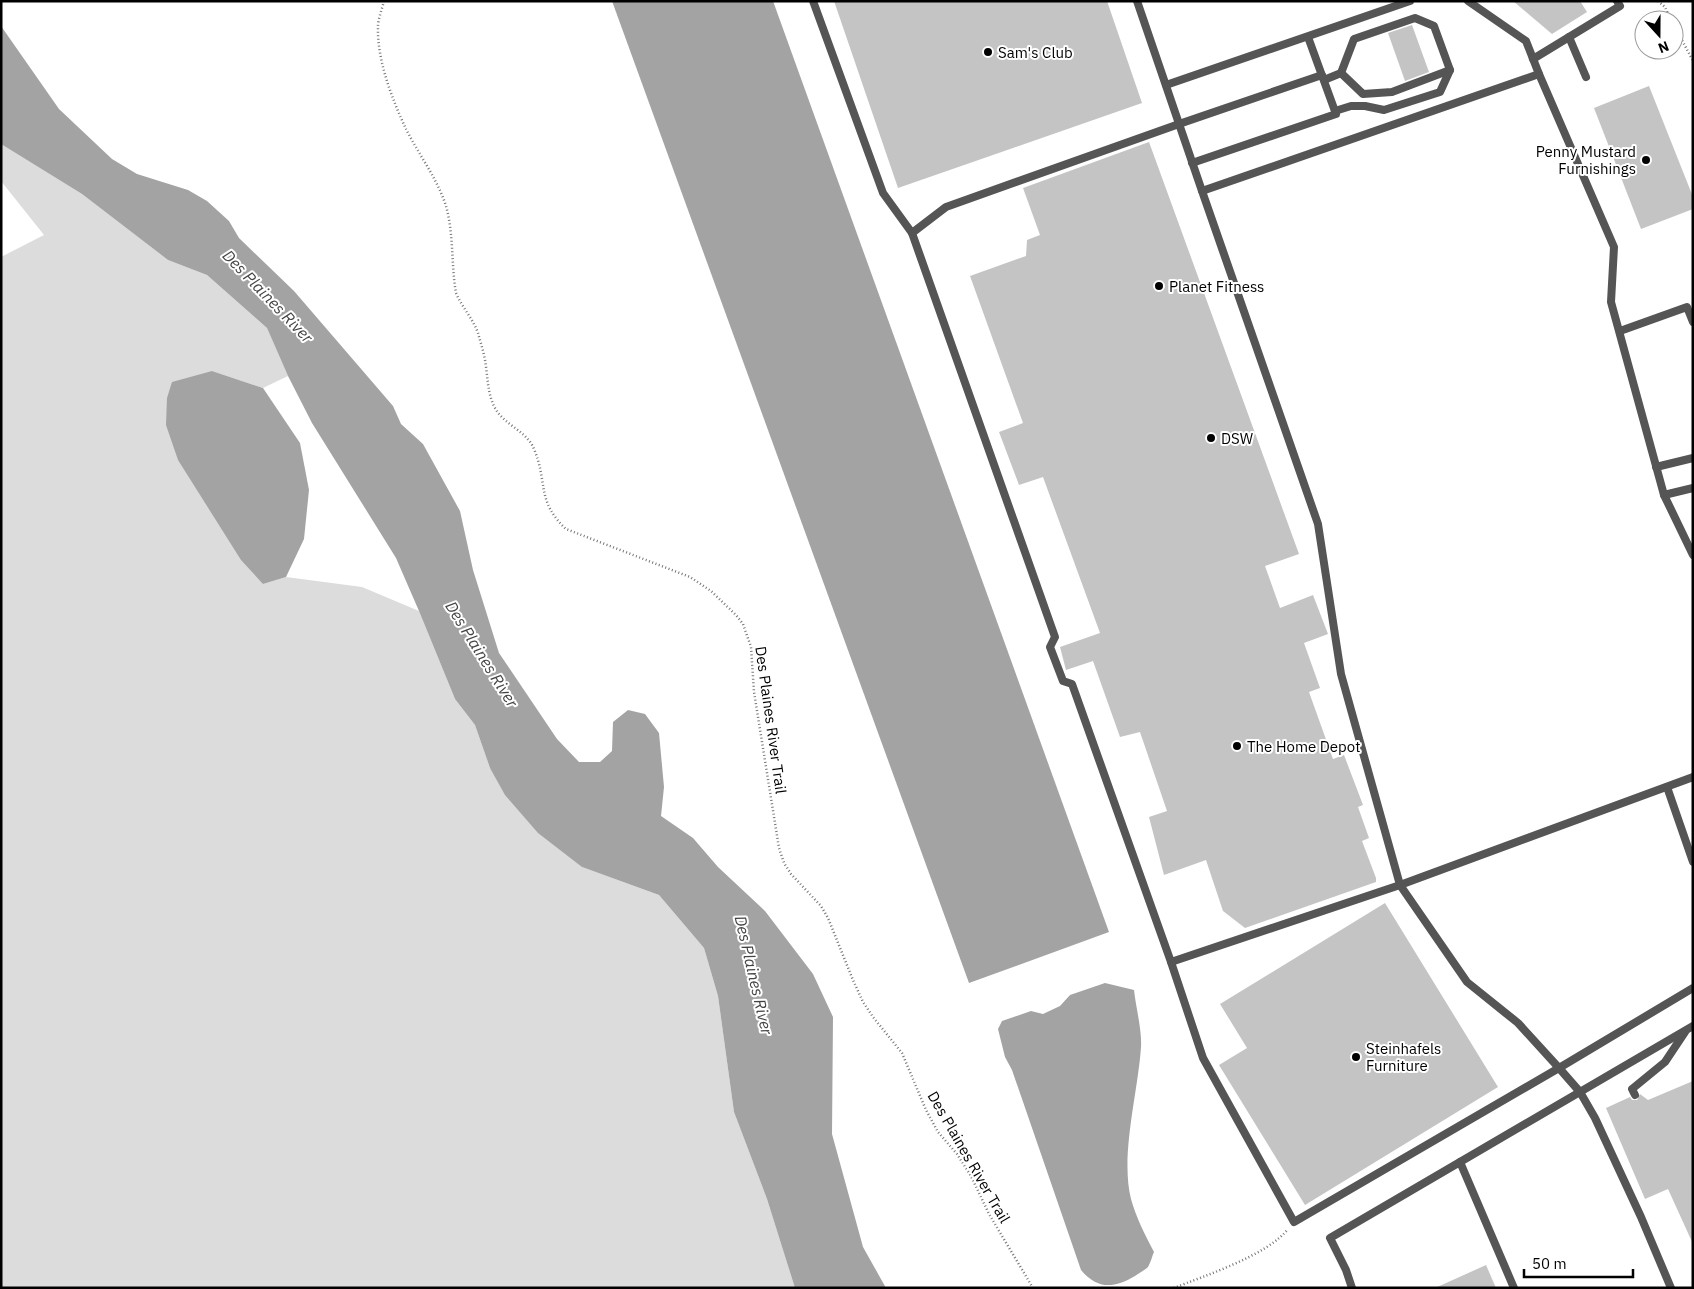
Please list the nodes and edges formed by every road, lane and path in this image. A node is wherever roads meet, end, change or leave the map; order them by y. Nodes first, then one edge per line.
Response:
1 (384, 1) edge
2 (813, 1) edge
3 (1136, 1) edge
4 (1410, 1) edge
5 (1468, 1) edge
6 (1617, 1) edge
7 (1658, 1) edge
8 (1666, 10) edge
9 (1308, 36) junction
10 (1569, 37) junction
11 (1684, 44) edge
12 (1533, 59) junction
13 (1693, 62) edge
14 (1450, 70) junction
15 (1341, 73) junction
16 (1540, 74) junction
17 (1586, 77) dead end
18 (1323, 78) junction
19 (1166, 86) junction
20 (1335, 112) junction
21 (1179, 124) junction
22 (1192, 163) junction
23 (1202, 191) junction
24 (912, 232) junction
25 (1693, 322) edge
26 (1620, 331) junction
27 (1693, 458) edge
28 (1656, 467) junction
29 (1693, 488) edge
30 (1664, 495) junction
31 (1693, 555) edge
32 (1693, 777) edge
33 (1667, 787) junction
34 (1693, 862) edge
35 (1400, 885) junction
36 (1170, 962) junction
37 (1693, 988) edge
38 (1690, 1028) edge
39 (1559, 1068) junction
40 (1580, 1092) junction
41 (1635, 1095) dead end
42 (1460, 1162) junction
43 (1294, 1222) junction
44 (1033, 1288) edge
45 (1174, 1288) edge
46 (1352, 1288) edge
47 (1514, 1288) edge
48 (1671, 1288) edge

1 - 44 path, Des Plaines River Trail
2 - 24 lane
3 - 19 lane
4 - 9 lane
5 - 12 lane
6 - 10 lane
7 - 8 path
9 - 18 lane
9 - 19 lane
10 - 12 lane
10 - 17 lane
11 - 13 path
12 - 16 lane
14 - 15 lane
14 - 15 lane
14 - 20 lane
15 - 18 lane
16 - 23 lane
16 - 26 lane
18 - 20 lane
18 - 21 lane
19 - 21 lane
20 - 22 lane
21 - 22 lane
21 - 24 lane
22 - 23 lane
23 - 35 lane
24 - 36 lane
25 - 26 lane
26 - 28 lane
27 - 28 lane
28 - 30 lane
29 - 30 lane
30 - 31 lane
32 - 33 lane
33 - 34 lane
33 - 35 lane
35 - 36 lane
35 - 39 lane
36 - 43 lane
37 - 39 lane
38 - 40 lane
38 - 41 lane
39 - 40 lane
39 - 43 lane
40 - 42 lane
40 - 48 lane
42 - 46 lane
42 - 47 lane
43 - 45 path

